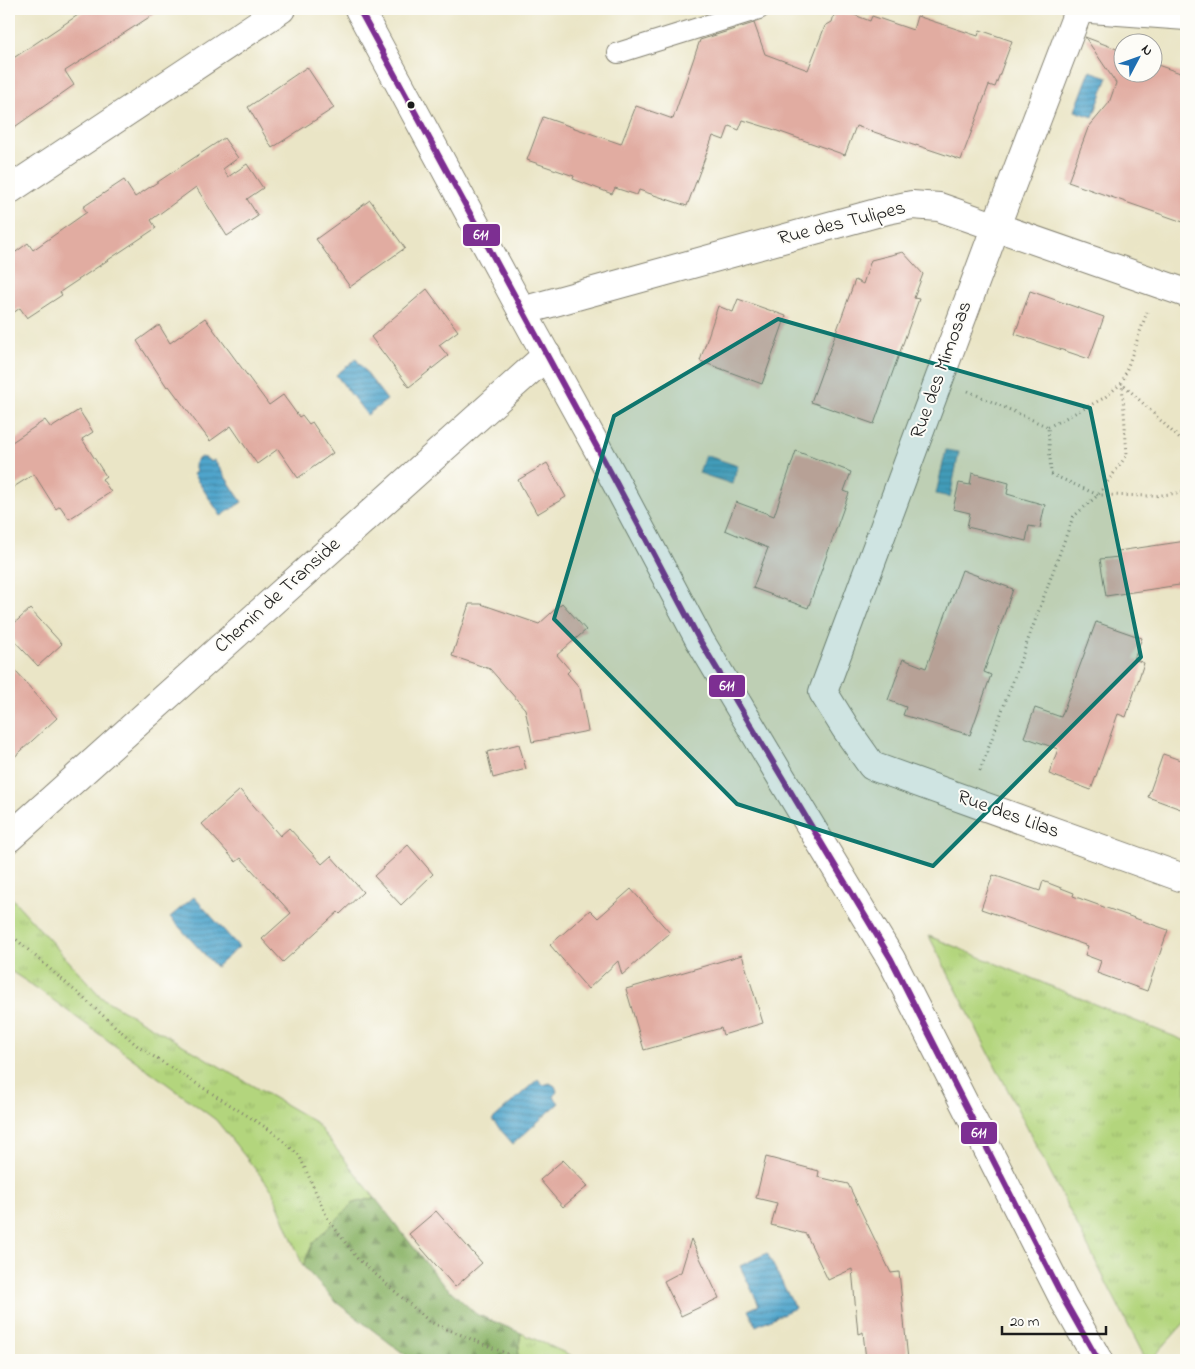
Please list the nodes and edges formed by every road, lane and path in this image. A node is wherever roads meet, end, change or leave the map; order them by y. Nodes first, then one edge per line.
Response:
1 (282, 9) edge
2 (359, 9) edge
3 (759, 9) edge
4 (1080, 9) edge
5 (1091, 9) edge
6 (1186, 16) edge
7 (618, 53) dead end
8 (9, 190) edge
9 (996, 226) junction
10 (1158, 283) junction
11 (1186, 293) edge
12 (522, 312) junction
13 (547, 355) junction
14 (1122, 383) junction
15 (968, 391) dead end
16 (1048, 427) junction
17 (1186, 445) edge
18 (1186, 492) edge
19 (1098, 495) junction
20 (846, 729) joint
21 (969, 801) junction
22 (9, 838) edge
23 (1186, 879) edge
24 (9, 933) edge
25 (522, 1360) edge
26 (1098, 1360) edge

1 - 8 street
2 - 12 street
3 - 7 lane
4 - 9 street, Rue des Mimosas
5 - 6 street
9 - 10 street, Rue des Tulipes
9 - 12 street, Rue des Tulipes
9 - 20 street, Rue des Mimosas
10 - 11 street, Rue des Tulipes
10 - 14 path
12 - 13 street
13 - 22 street, Chemin de Transide
13 - 26 street
14 - 16 path
14 - 17 path
14 - 19 path
15 - 16 path
16 - 19 path
18 - 19 path
19 - 21 path
20 - 21 street, Rue des Lilas
21 - 23 street, Rue des Lilas
24 - 25 path

